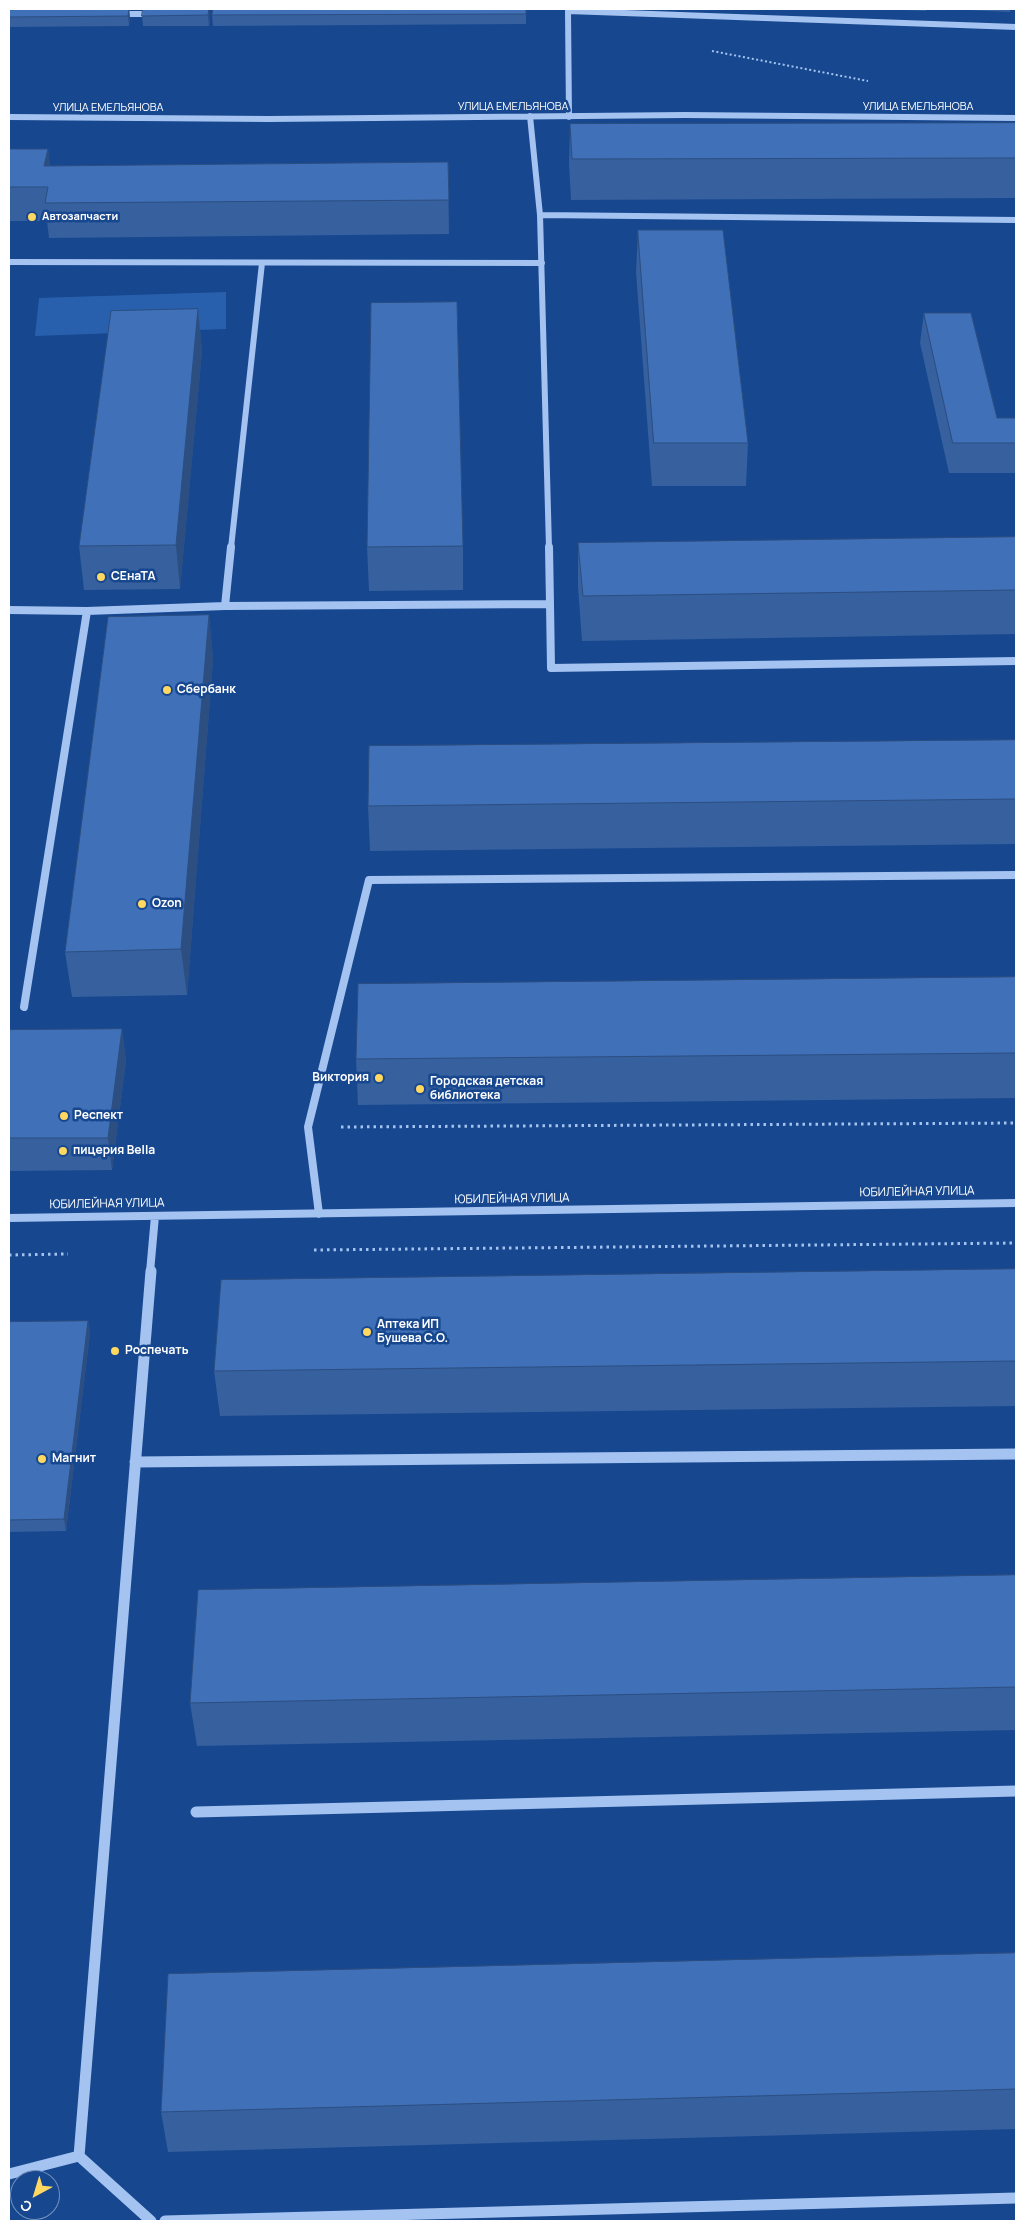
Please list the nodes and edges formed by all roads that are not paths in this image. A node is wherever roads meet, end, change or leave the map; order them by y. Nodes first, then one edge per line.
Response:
1 (114, 14) edge
2 (163, 14) edge
3 (1016, 27) edge
4 (530, 116) junction
5 (9, 117) edge
6 (569, 117) junction
7 (1016, 118) edge
8 (540, 215) junction
9 (1016, 220) edge
10 (9, 262) edge
11 (262, 263) junction
12 (542, 263) junction
13 (550, 604) junction
14 (225, 606) junction
15 (9, 610) edge
16 (87, 611) junction
17 (1016, 661) edge
18 (1016, 875) edge
19 (24, 1007) dead end
20 (1016, 1203) edge
21 (319, 1214) junction
22 (155, 1216) junction
23 (9, 1218) edge
24 (1016, 1454) edge
25 (135, 1462) junction
26 (1016, 1791) edge
27 (196, 1812) dead end
28 (79, 2156) junction
29 (9, 2174) edge
30 (1016, 2198) edge
31 (151, 2221) edge
32 (165, 2221) edge

1 - 2 street
3 - 6 street
4 - 5 street, УЛИЦА ЕМЕЛЬЯНОВА
4 - 6 street, УЛИЦА ЕМЕЛЬЯНОВА
4 - 8 street
6 - 7 street, УЛИЦА ЕМЕЛЬЯНОВА
8 - 9 street
8 - 12 street
10 - 11 street
11 - 12 street
11 - 14 street
12 - 13 street
13 - 14 street
13 - 17 street
14 - 16 street
15 - 16 street
16 - 19 lane
18 - 21 street
20 - 21 street, ЮБИЛЕЙНАЯ УЛИЦА
21 - 22 street, ЮБИЛЕЙНАЯ УЛИЦА
22 - 23 street, ЮБИЛЕЙНАЯ УЛИЦА
22 - 25 street
24 - 25 street
25 - 28 street
26 - 27 street
28 - 29 street
28 - 31 street
30 - 32 street

